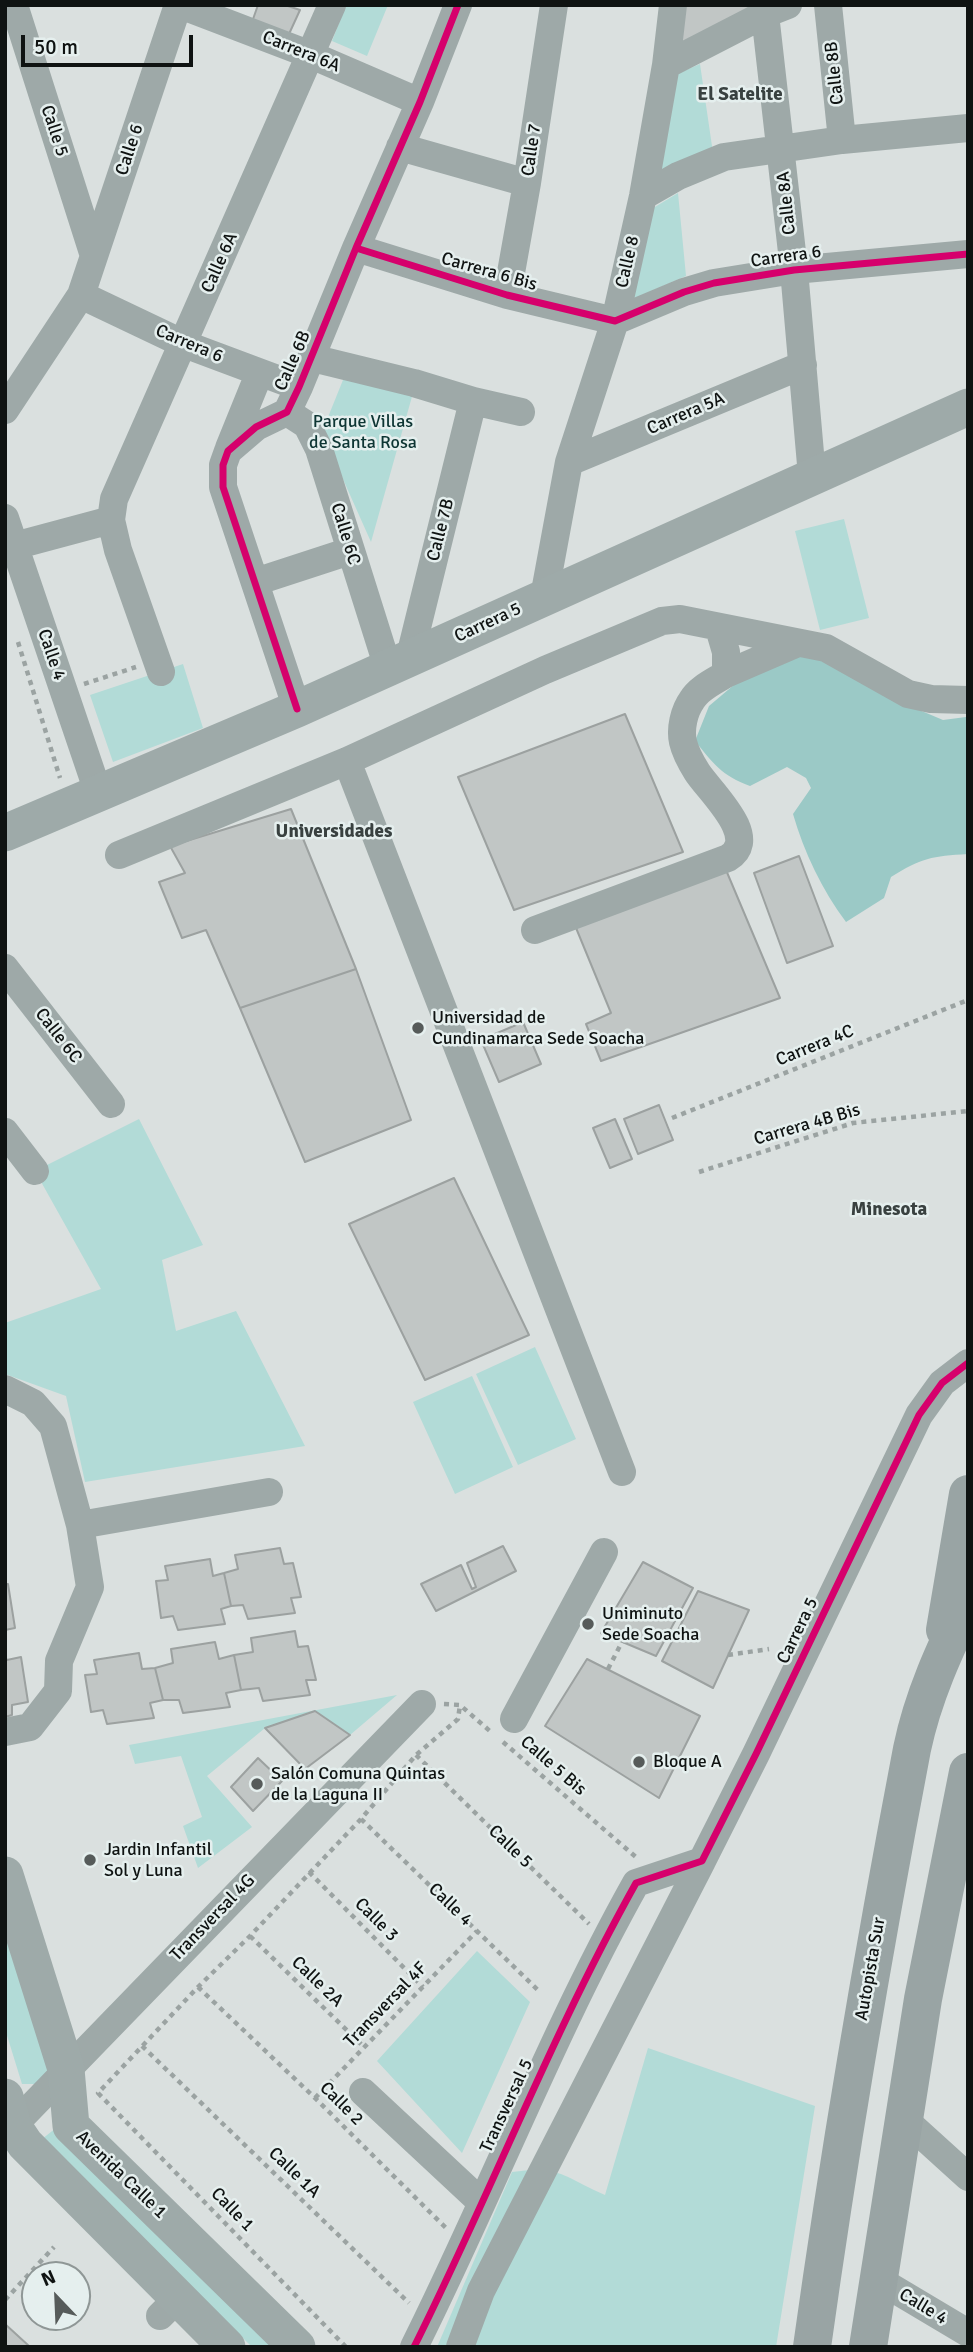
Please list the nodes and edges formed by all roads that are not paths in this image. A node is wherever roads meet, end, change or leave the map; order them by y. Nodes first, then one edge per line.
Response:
1 (14, 5) edge
2 (179, 5) edge
3 (332, 5) edge
4 (458, 5) edge
5 (554, 5) edge
6 (673, 5) edge
7 (828, 5) edge
8 (777, 10) edge
9 (311, 55) junction
10 (666, 65) junction
11 (420, 102) junction
12 (968, 128) edge
13 (842, 140) junction
14 (400, 147) junction
15 (781, 147) junction
16 (527, 183) junction
17 (643, 196) junction
18 (356, 248) junction
19 (968, 254) edge
20 (94, 256) junction
21 (794, 270) junction
22 (81, 295) junction
23 (507, 295) junction
24 (615, 321) junction
25 (184, 344) junction
26 (312, 358) junction
27 (803, 365) junction
28 (259, 373) junction
29 (293, 400) junction
30 (472, 401) junction
31 (968, 407) edge
32 (5, 410) edge
33 (521, 412) dead end
34 (228, 451) junction
35 (569, 462) junction
36 (812, 476) junction
37 (5, 518) edge
38 (111, 520) junction
39 (14, 546) junction
40 (350, 551) junction
41 (255, 582) junction
42 (544, 597) junction
43 (719, 628) junction
44 (798, 643) junction
45 (398, 664) junction
46 (159, 666) road end
47 (726, 674) junction
48 (968, 700) edge
49 (297, 709) junction
50 (346, 761) junction
51 (98, 792) junction
52 (5, 833) edge
53 (119, 856) dead end
54 (534, 930) dead end
55 (5, 968) edge
56 (111, 1104) dead end
57 (5, 1132) edge
58 (35, 1171) dead end
59 (968, 1363) edge
60 (5, 1389) edge
61 (622, 1472) dead end
62 (269, 1492) dead end
63 (968, 1494) edge
64 (80, 1525) junction
65 (604, 1552) dead end
66 (968, 1601) edge
67 (940, 1657) junction
68 (422, 1704) road end
69 (514, 1718) dead end
70 (5, 1732) edge
71 (968, 1772) edge
72 (962, 1838) edge
73 (702, 1861) junction
74 (5, 1875) edge
75 (66, 2069) junction
76 (363, 2092) dead end
77 (8, 2119) edge
78 (904, 2119) junction
79 (968, 2178) edge
80 (481, 2202) junction
81 (878, 2280) junction
82 (968, 2333) edge
83 (228, 2347) edge
84 (297, 2347) edge
85 (414, 2347) edge
86 (460, 2347) edge
87 (812, 2347) edge
88 (868, 2347) edge

1 - 20 street, Calle 5
2 - 9 street, Carrera 6A
2 - 20 street, Calle 6
3 - 9 street, Calle 6A
4 - 11 street, Calle 6B
5 - 16 street, Calle 7
6 - 10 street, Calle 8
7 - 13 street, Calle 8B
8 - 10 street
8 - 15 street, Calle 8A
9 - 11 street, Carrera 6A
9 - 25 street, Calle 6A
10 - 17 street, Calle 8
11 - 14 street, Calle 6B
12 - 13 street
13 - 15 street
14 - 16 street
14 - 18 street, Calle 6B
15 - 17 street
15 - 21 street, Calle 8A
16 - 23 street, Calle 7
17 - 24 street, Calle 8
18 - 23 street, Carrera 6 Bis
18 - 26 street, Calle 6B
19 - 21 street, Carrera 6
20 - 22 street, Calle 6
21 - 24 street, Carrera 6
21 - 27 street, Calle 8A
22 - 25 street, Carrera 6
22 - 32 street, Calle 6
23 - 24 street, Carrera 6 Bis
24 - 35 street, Calle 8
25 - 28 street, Carrera 6
25 - 38 street, Calle 6A
26 - 29 street, Calle 6B
26 - 30 street
27 - 35 street, Carrera 5A
27 - 36 street, Calle 8A
28 - 29 street, Carrera 6
28 - 34 street
29 - 34 street, Calle 6B
29 - 40 street, Calle 6C
30 - 33 street
30 - 45 street, Calle 7B
31 - 36 main road, Carrera 5
34 - 41 street
35 - 42 street, Calle 8
36 - 42 main road, Carrera 5
37 - 39 street, Calle 4
38 - 39 street
38 - 46 street
39 - 51 street, Calle 4
40 - 41 street
40 - 45 street, Calle 6C
41 - 49 street
42 - 45 main road, Carrera 5
43 - 44 street
43 - 47 street
43 - 50 street
44 - 47 street
44 - 48 street
45 - 49 main road, Carrera 5
47 - 54 street
49 - 51 main road, Carrera 5
50 - 53 street
50 - 61 street
51 - 52 main road, Carrera 5
55 - 56 street, Calle 6C
57 - 58 street
59 - 73 street, Carrera 5
60 - 64 street
62 - 64 street
63 - 67 highway
64 - 70 street
65 - 69 street
66 - 67 highway, Autopista Sur
67 - 87 highway, Autopista Sur
68 - 75 street, Transversal 4G
71 - 72 highway
72 - 78 highway
73 - 80 street, Transversal 5
73 - 86 street, Carrera 5
74 - 75 main road, Avenida Calle 1
75 - 77 street, Transversal 4G
75 - 84 main road, Avenida Calle 1
76 - 80 street
77 - 83 main road
78 - 79 street
78 - 81 highway
80 - 85 street, Transversal 5
81 - 82 street, Calle 4
81 - 88 highway

